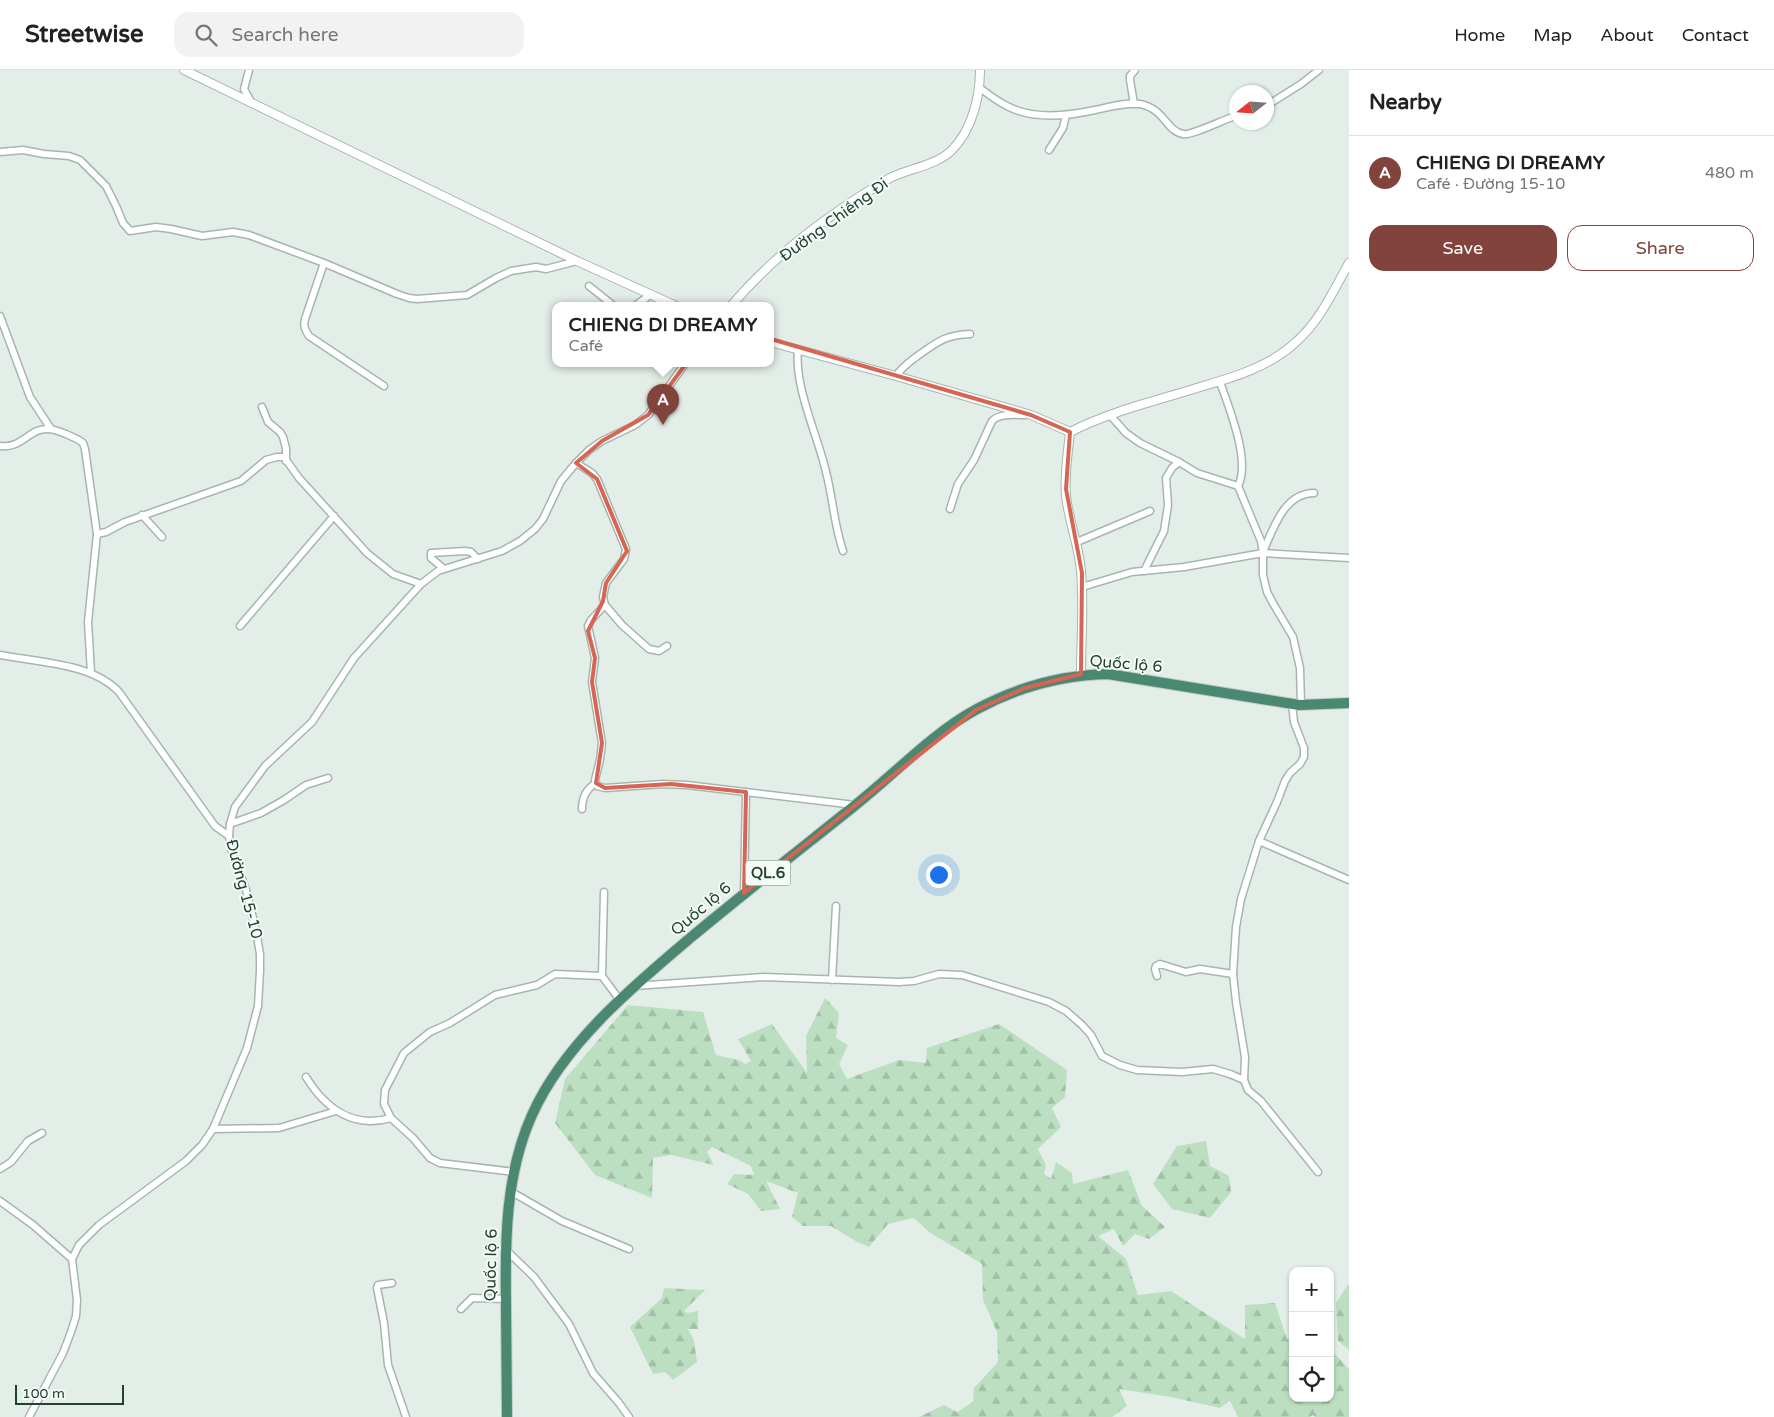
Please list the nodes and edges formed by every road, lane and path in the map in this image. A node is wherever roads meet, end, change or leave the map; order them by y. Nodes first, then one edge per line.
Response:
1 (184, 70) edge
2 (249, 70) edge
3 (980, 70) edge
4 (1135, 70) edge
5 (1319, 70) edge
6 (980, 88) junction
7 (1274, 101) edge
8 (250, 102) junction
9 (1134, 104) junction
10 (1066, 115) junction
11 (1229, 118) edge
12 (1049, 150) dead end
13 (0, 152) edge
14 (577, 261) junction
15 (324, 263) junction
16 (1349, 263) edge
17 (589, 286) dead end
18 (650, 295) junction
19 (609, 302) edge
20 (640, 302) edge
21 (667, 302) edge
22 (734, 302) edge
23 (0, 316) edge
24 (970, 334) dead end
25 (774, 343) edge
26 (798, 350) junction
27 (683, 367) edge
28 (896, 376) junction
29 (1220, 382) junction
30 (384, 386) dead end
31 (262, 407) dead end
32 (1031, 415) junction
33 (1110, 415) junction
34 (51, 429) junction
35 (1070, 432) junction
36 (0, 446) edge
37 (286, 460) junction
38 (1179, 462) junction
39 (576, 463) junction
40 (1238, 486) junction
41 (1314, 493) dead end
42 (950, 509) dead end
43 (1150, 511) dead end
44 (142, 515) junction
45 (334, 516) junction
46 (97, 534) junction
47 (162, 536) dead end
48 (1077, 542) junction
49 (843, 550) dead end
50 (1263, 553) junction
51 (1349, 558) edge
52 (478, 559) junction
53 (444, 569) junction
54 (1144, 571) junction
55 (421, 584) junction
56 (1082, 587) junction
57 (605, 605) junction
58 (240, 626) dead end
59 (667, 646) dead end
60 (0, 655) edge
61 (90, 673) junction
62 (1081, 674) junction
63 (1349, 703) edge
64 (1296, 704) junction
65 (328, 778) dead end
66 (596, 783) junction
67 (746, 792) junction
68 (856, 805) junction
69 (582, 809) dead end
70 (230, 824) junction
71 (229, 836) junction
72 (1258, 841) junction
73 (1349, 880) edge
74 (604, 892) dead end
75 (744, 892) junction
76 (836, 906) dead end
77 (1234, 974) junction
78 (602, 976) junction
79 (1157, 976) dead end
80 (832, 980) junction
81 (632, 986) junction
82 (619, 999) junction
83 (306, 1077) dead end
84 (1244, 1080) junction
85 (336, 1112) junction
86 (391, 1118) junction
87 (213, 1129) junction
88 (42, 1133) dead end
89 (0, 1169) edge
90 (515, 1172) junction
91 (1318, 1172) dead end
92 (510, 1191) junction
93 (0, 1201) edge
94 (505, 1248) junction
95 (628, 1249) dead end
96 (72, 1259) junction
97 (392, 1283) dead end
98 (505, 1299) junction
99 (461, 1309) dead end
100 (29, 1417) edge
101 (406, 1417) edge
102 (507, 1417) edge
103 (629, 1417) edge

1 - 8 street
2 - 8 street
3 - 6 street, Đường Chiềng Đi
4 - 9 street
5 - 7 street
6 - 10 street
6 - 22 street, Đường Chiềng Đi
8 - 14 street
9 - 10 street
9 - 11 street
10 - 12 street
13 - 15 street
14 - 15 street
14 - 18 street
15 - 30 street
16 - 29 street
17 - 19 street
18 - 20 street
18 - 21 street
23 - 34 street
24 - 28 street
25 - 26 street
26 - 28 street
26 - 49 street
27 - 39 street, Đường 15-10
28 - 32 street
29 - 33 street
29 - 40 street
31 - 37 street
32 - 35 street
32 - 42 street
33 - 35 street
33 - 38 street
34 - 36 street
34 - 46 street
35 - 48 street
37 - 44 street
37 - 45 street
38 - 40 street
38 - 54 street
39 - 52 street, Đường 15-10
39 - 57 street
40 - 50 street
41 - 50 street
43 - 48 street
44 - 46 street
44 - 47 street
45 - 55 street
45 - 58 street
46 - 61 street
48 - 56 street
50 - 51 street
50 - 54 street
50 - 64 street
52 - 53 street, Đường 15-10
52 - 53 street
53 - 55 street, Đường 15-10
54 - 56 street
55 - 70 street, Đường 15-10
56 - 62 street
57 - 59 street
57 - 66 street
60 - 61 street
61 - 71 street
62 - 64 highway, Quốc lộ 6 / QL.6
62 - 68 highway, Quốc lộ 6 / QL.6
63 - 64 highway, Quốc lộ 6 / QL.6
64 - 72 street
65 - 70 street
66 - 67 street
66 - 69 street
67 - 68 street
67 - 75 street
68 - 75 highway, Quốc lộ 6 / QL.6
70 - 71 street, Đường 15-10
71 - 87 street, Đường 15-10
72 - 73 street
72 - 77 street
74 - 78 street
75 - 81 highway, Quốc lộ 6 / QL.6
76 - 80 street
77 - 79 street
77 - 84 street
78 - 82 street
78 - 86 street
80 - 81 street
80 - 84 street
81 - 82 highway, Quốc lộ 6 / QL.6
82 - 90 highway, Quốc lộ 6 / QL.6
83 - 85 street
84 - 91 street
85 - 86 street
85 - 87 street
86 - 90 street
87 - 96 street, Đường 15-10
88 - 89 street
90 - 92 highway, Quốc lộ 6 / QL.6
92 - 94 highway, Quốc lộ 6 / QL.6
92 - 95 street
93 - 96 street
94 - 98 highway, Quốc lộ 6 / QL.6
94 - 103 street
96 - 100 street
97 - 101 street
98 - 99 street
98 - 102 highway, Quốc lộ 6 / QL.6

